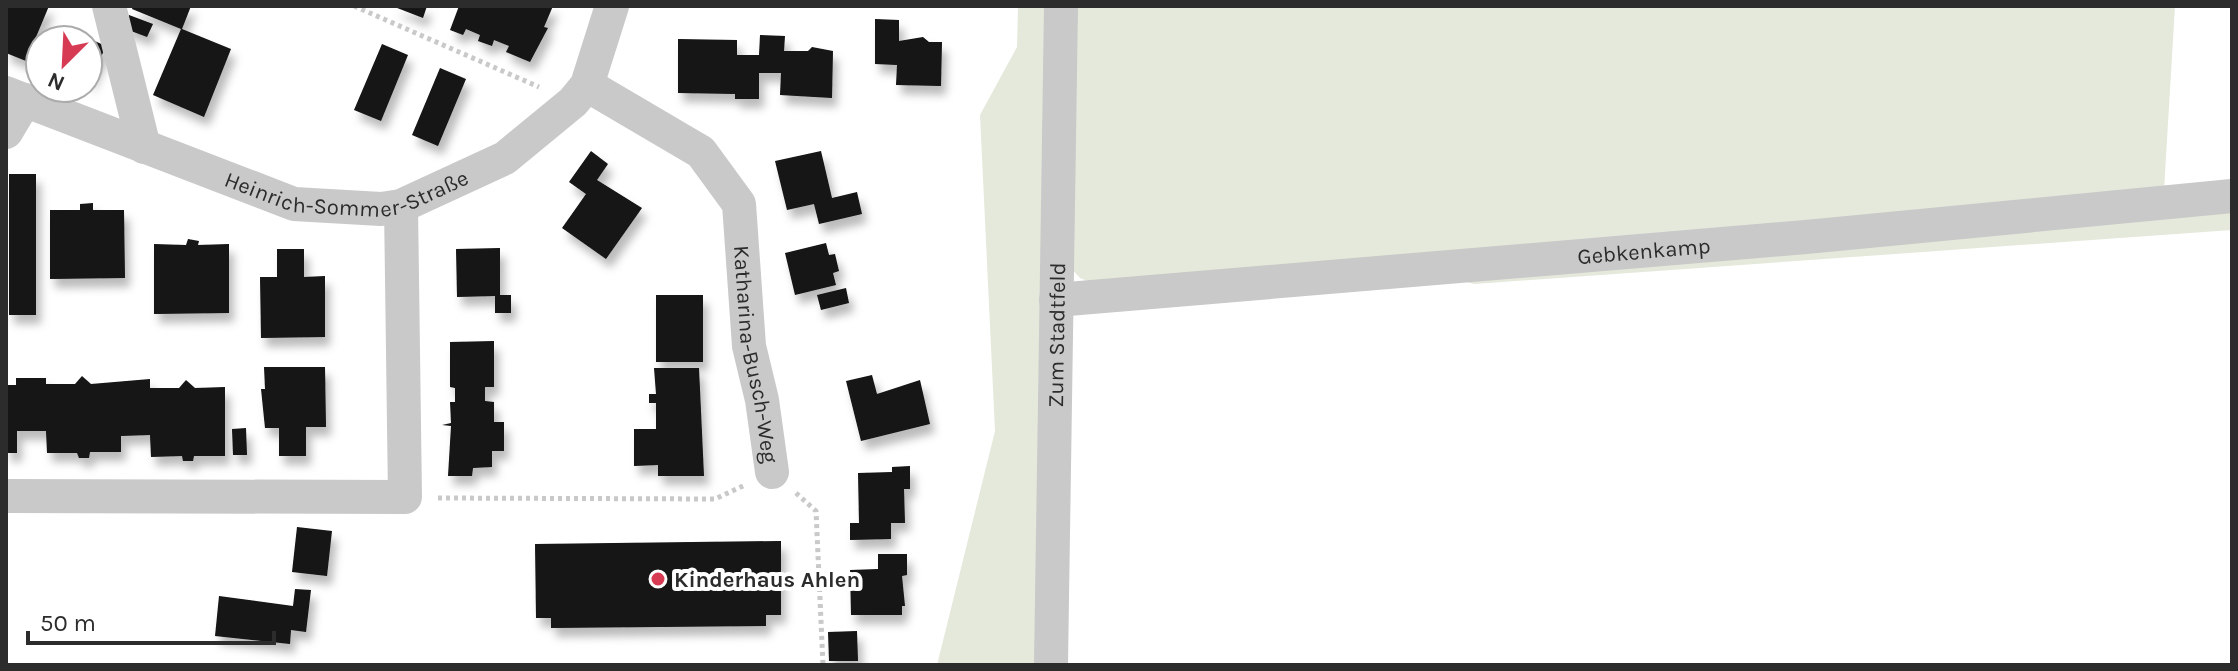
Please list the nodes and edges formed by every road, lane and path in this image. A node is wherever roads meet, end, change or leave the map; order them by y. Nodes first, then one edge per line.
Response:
1 (109, 6) edge
2 (354, 6) edge
3 (612, 6) edge
4 (1061, 6) edge
5 (580, 93) junction
6 (15, 96) edge
7 (6, 132) edge
8 (144, 147) junction
9 (2232, 196) edge
10 (401, 206) junction
11 (1056, 300) junction
12 (772, 472) junction
13 (6, 496) edge
14 (405, 497) junction
15 (823, 665) edge
16 (1051, 665) edge

1 - 8 street
2 - 5 path
3 - 5 street
4 - 11 street, Zum Stadtfeld
5 - 10 street, Heinrich-Sommer-Straße
5 - 12 street, Katharina-Busch-Weg
6 - 7 street
6 - 8 street, Heinrich-Sommer-Straße
8 - 10 street, Heinrich-Sommer-Straße
9 - 11 street, Gebkenkamp
10 - 14 street
11 - 16 street, Zum Stadtfeld
12 - 14 path, Katharina-Busch-Weg
12 - 15 path
13 - 14 street

